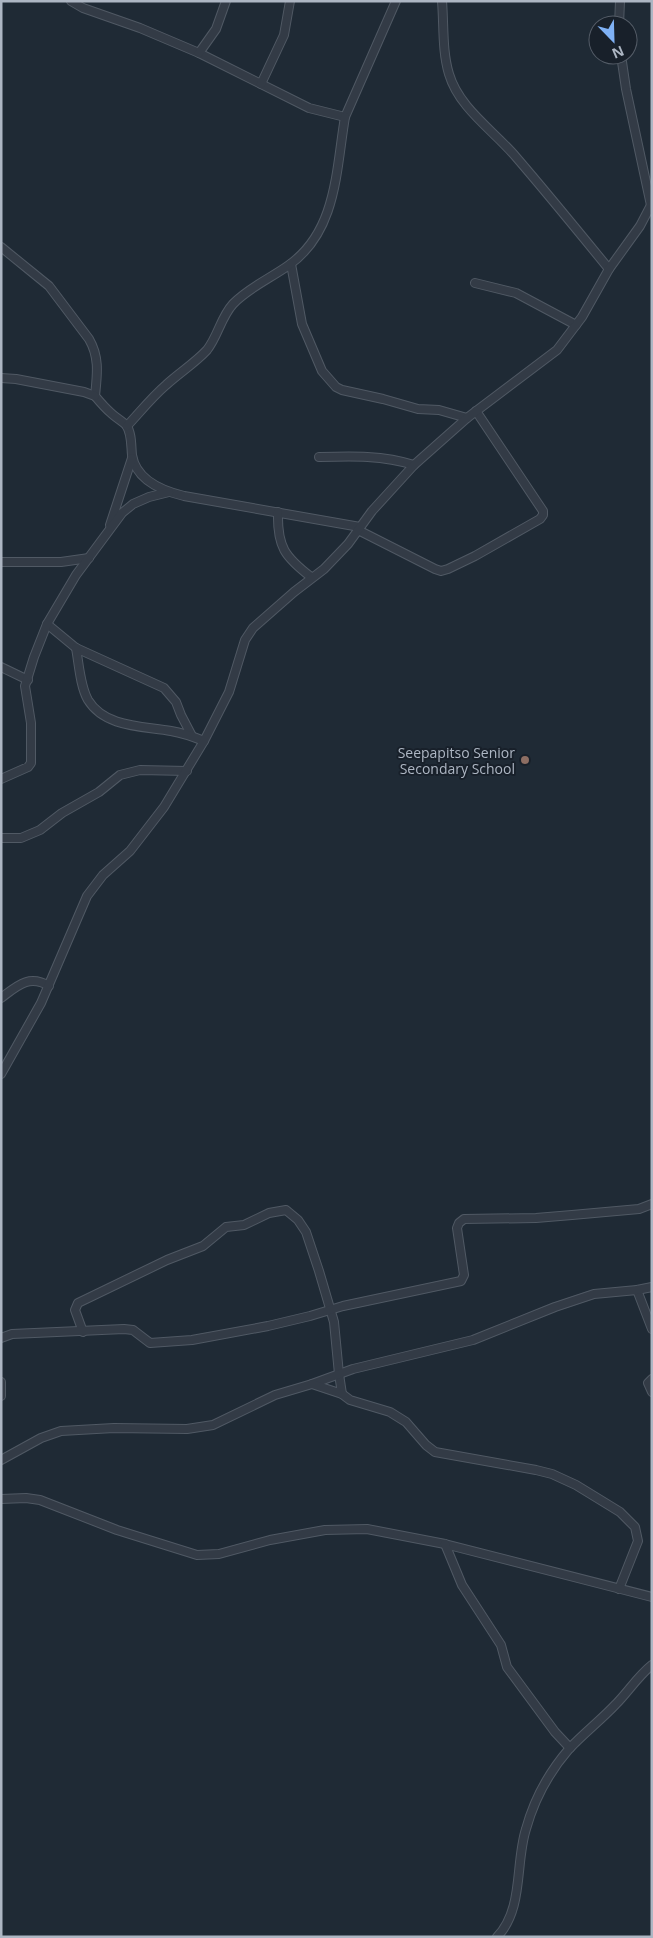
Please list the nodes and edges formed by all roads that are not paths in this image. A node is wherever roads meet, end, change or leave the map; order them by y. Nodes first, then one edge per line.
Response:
1 (71, 1) edge
2 (226, 1) edge
3 (290, 1) edge
4 (442, 1) edge
5 (620, 1) edge
6 (392, 3) edge
7 (619, 15) edge
8 (199, 53) junction
9 (622, 65) edge
10 (261, 84) junction
11 (345, 117) junction
12 (651, 208) edge
13 (1, 247) edge
14 (291, 264) junction
15 (609, 268) junction
16 (476, 283) dead end
17 (576, 325) junction
18 (1, 378) edge
19 (95, 396) junction
20 (476, 410) junction
21 (466, 418) junction
22 (127, 426) junction
23 (319, 457) dead end
24 (132, 458) junction
25 (414, 466) junction
26 (169, 492) junction
27 (278, 512) junction
28 (359, 528) junction
29 (108, 532) junction
30 (89, 558) junction
31 (1, 562) edge
32 (311, 578) junction
33 (47, 624) junction
34 (76, 648) junction
35 (1, 667) edge
36 (28, 680) junction
37 (192, 736) junction
38 (204, 741) junction
39 (187, 771) junction
40 (1, 779) edge
41 (1, 838) edge
42 (49, 986) junction
43 (1, 997) edge
44 (1, 1074) edge
45 (652, 1204) edge
46 (652, 1287) edge
47 (637, 1290) junction
48 (329, 1310) junction
49 (652, 1329) edge
50 (83, 1332) junction
51 (1, 1338) edge
52 (338, 1374) junction
53 (652, 1379) edge
54 (1, 1382) edge
55 (312, 1384) junction
56 (652, 1392) edge
57 (342, 1394) junction
58 (1, 1396) edge
59 (1, 1460) edge
60 (1, 1498) edge
61 (445, 1544) junction
62 (619, 1589) junction
63 (652, 1597) edge
64 (652, 1664) edge
65 (570, 1748) junction
66 (497, 1937) edge

1 - 8 street
2 - 8 street
3 - 10 street
4 - 15 street
5 - 7 street
6 - 11 street
8 - 10 street
9 - 12 street
10 - 11 street
11 - 14 street
12 - 15 street
13 - 19 street
14 - 21 street
14 - 22 street
15 - 17 street
16 - 17 street
17 - 20 street
18 - 19 street
19 - 22 street
20 - 21 street
20 - 28 street
21 - 25 street
22 - 24 street
23 - 25 street
24 - 26 street
24 - 29 street
25 - 28 street
26 - 27 street
26 - 29 street
27 - 28 street
27 - 32 street
28 - 32 street
29 - 30 street
30 - 31 street
30 - 33 street
32 - 38 street
33 - 34 street
33 - 36 street
34 - 37 street
34 - 37 street
35 - 36 street
36 - 40 street
37 - 38 street
38 - 39 street
39 - 41 street
39 - 42 street
42 - 43 street
42 - 44 street
45 - 48 street
46 - 47 street
47 - 49 street
47 - 52 street
48 - 50 street
48 - 50 street
48 - 52 street
50 - 51 street
52 - 55 street
52 - 57 street
53 - 56 street
54 - 58 street
55 - 57 street
55 - 59 street
57 - 62 street
60 - 61 street
61 - 62 street
61 - 65 street
62 - 63 street
64 - 65 street
65 - 66 street

